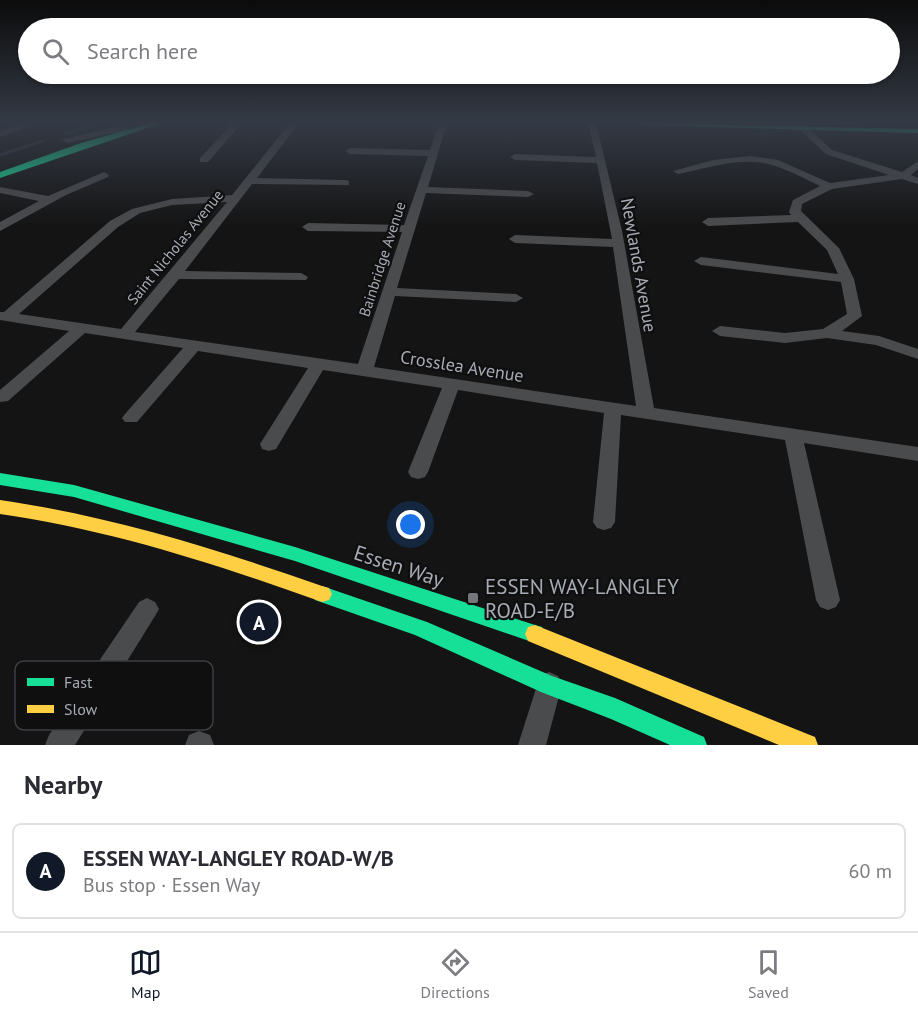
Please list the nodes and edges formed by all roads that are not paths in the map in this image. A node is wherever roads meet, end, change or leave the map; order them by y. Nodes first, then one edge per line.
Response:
1 (48, 158) edge
2 (206, 158) edge
3 (268, 158) edge
4 (431, 158) edge
5 (537, 158) edge
6 (847, 158) edge
7 (204, 160) dead end
8 (602, 160) joint
9 (918, 164) edge
10 (678, 171) dead end
11 (0, 175) edge
12 (104, 175) dead end
13 (904, 176) junction
14 (250, 181) junction
15 (918, 181) edge
16 (345, 183) dead end
17 (829, 186) junction
18 (0, 190) edge
19 (421, 190) junction
20 (528, 194) dead end
21 (236, 198) junction
22 (49, 200) junction
23 (801, 219) junction
24 (708, 222) dead end
25 (0, 227) edge
26 (308, 227) dead end
27 (409, 229) junction
28 (515, 239) dead end
29 (618, 243) junction
30 (700, 261) dead end
31 (175, 275) junction
32 (301, 278) dead end
33 (847, 279) junction
34 (389, 292) junction
35 (516, 298) dead end
36 (4, 316) edge
37 (855, 316) junction
38 (82, 328) junction
39 (720, 332) dead end
40 (827, 333) junction
41 (124, 335) junction
42 (879, 341) junction
43 (195, 345) junction
44 (918, 354) edge
45 (319, 363) junction
46 (364, 371) junction
47 (452, 384) junction
48 (2, 397) dead end
49 (613, 409) junction
50 (646, 413) junction
51 (131, 418) dead end
52 (793, 435) junction
53 (269, 444) dead end
54 (918, 454) edge
55 (418, 472) dead end
56 (0, 479) edge
57 (0, 507) edge
58 (604, 522) dead end
59 (828, 600) dead end
60 (147, 609) dead end
61 (113, 661) edge
62 (549, 685) junction
63 (69, 730) edge
64 (59, 745) edge
65 (532, 745) edge
66 (696, 745) edge
67 (807, 745) edge

1 - 11 main road
2 - 7 street
3 - 14 street, Saint Nicholas Avenue
4 - 19 street, Bainbridge Avenue
5 - 8 street
6 - 13 street
8 - 29 street, Newlands Avenue
9 - 13 street
10 - 17 street
12 - 22 street
13 - 15 street
13 - 17 street
14 - 16 street
14 - 21 street, Saint Nicholas Avenue
17 - 23 street
18 - 22 street
19 - 20 street
19 - 27 street, Bainbridge Avenue
21 - 31 street, Saint Nicholas Avenue
21 - 36 street
22 - 25 street
23 - 24 street
23 - 33 street
26 - 27 street
27 - 34 street, Bainbridge Avenue
28 - 29 street
29 - 50 street, Newlands Avenue
30 - 33 street
31 - 32 street
31 - 41 street, Saint Nicholas Avenue
33 - 37 street
34 - 35 street
34 - 46 street, Bainbridge Avenue
36 - 38 street, Crosslea Avenue
37 - 40 street
37 - 42 street
38 - 41 street, Crosslea Avenue
38 - 48 street
39 - 40 street
40 - 42 street
41 - 43 street, Crosslea Avenue
42 - 44 street
43 - 45 street, Crosslea Avenue
43 - 51 street
45 - 46 street, Crosslea Avenue
45 - 53 street
46 - 47 street, Crosslea Avenue
47 - 49 street, Crosslea Avenue
47 - 55 street
49 - 50 street, Crosslea Avenue
49 - 58 street
50 - 52 street, Crosslea Avenue
52 - 54 street, Crosslea Avenue
52 - 59 street
56 - 67 main road, Essen Way
57 - 62 main road
60 - 61 street
62 - 65 street
62 - 66 main road
63 - 64 street

